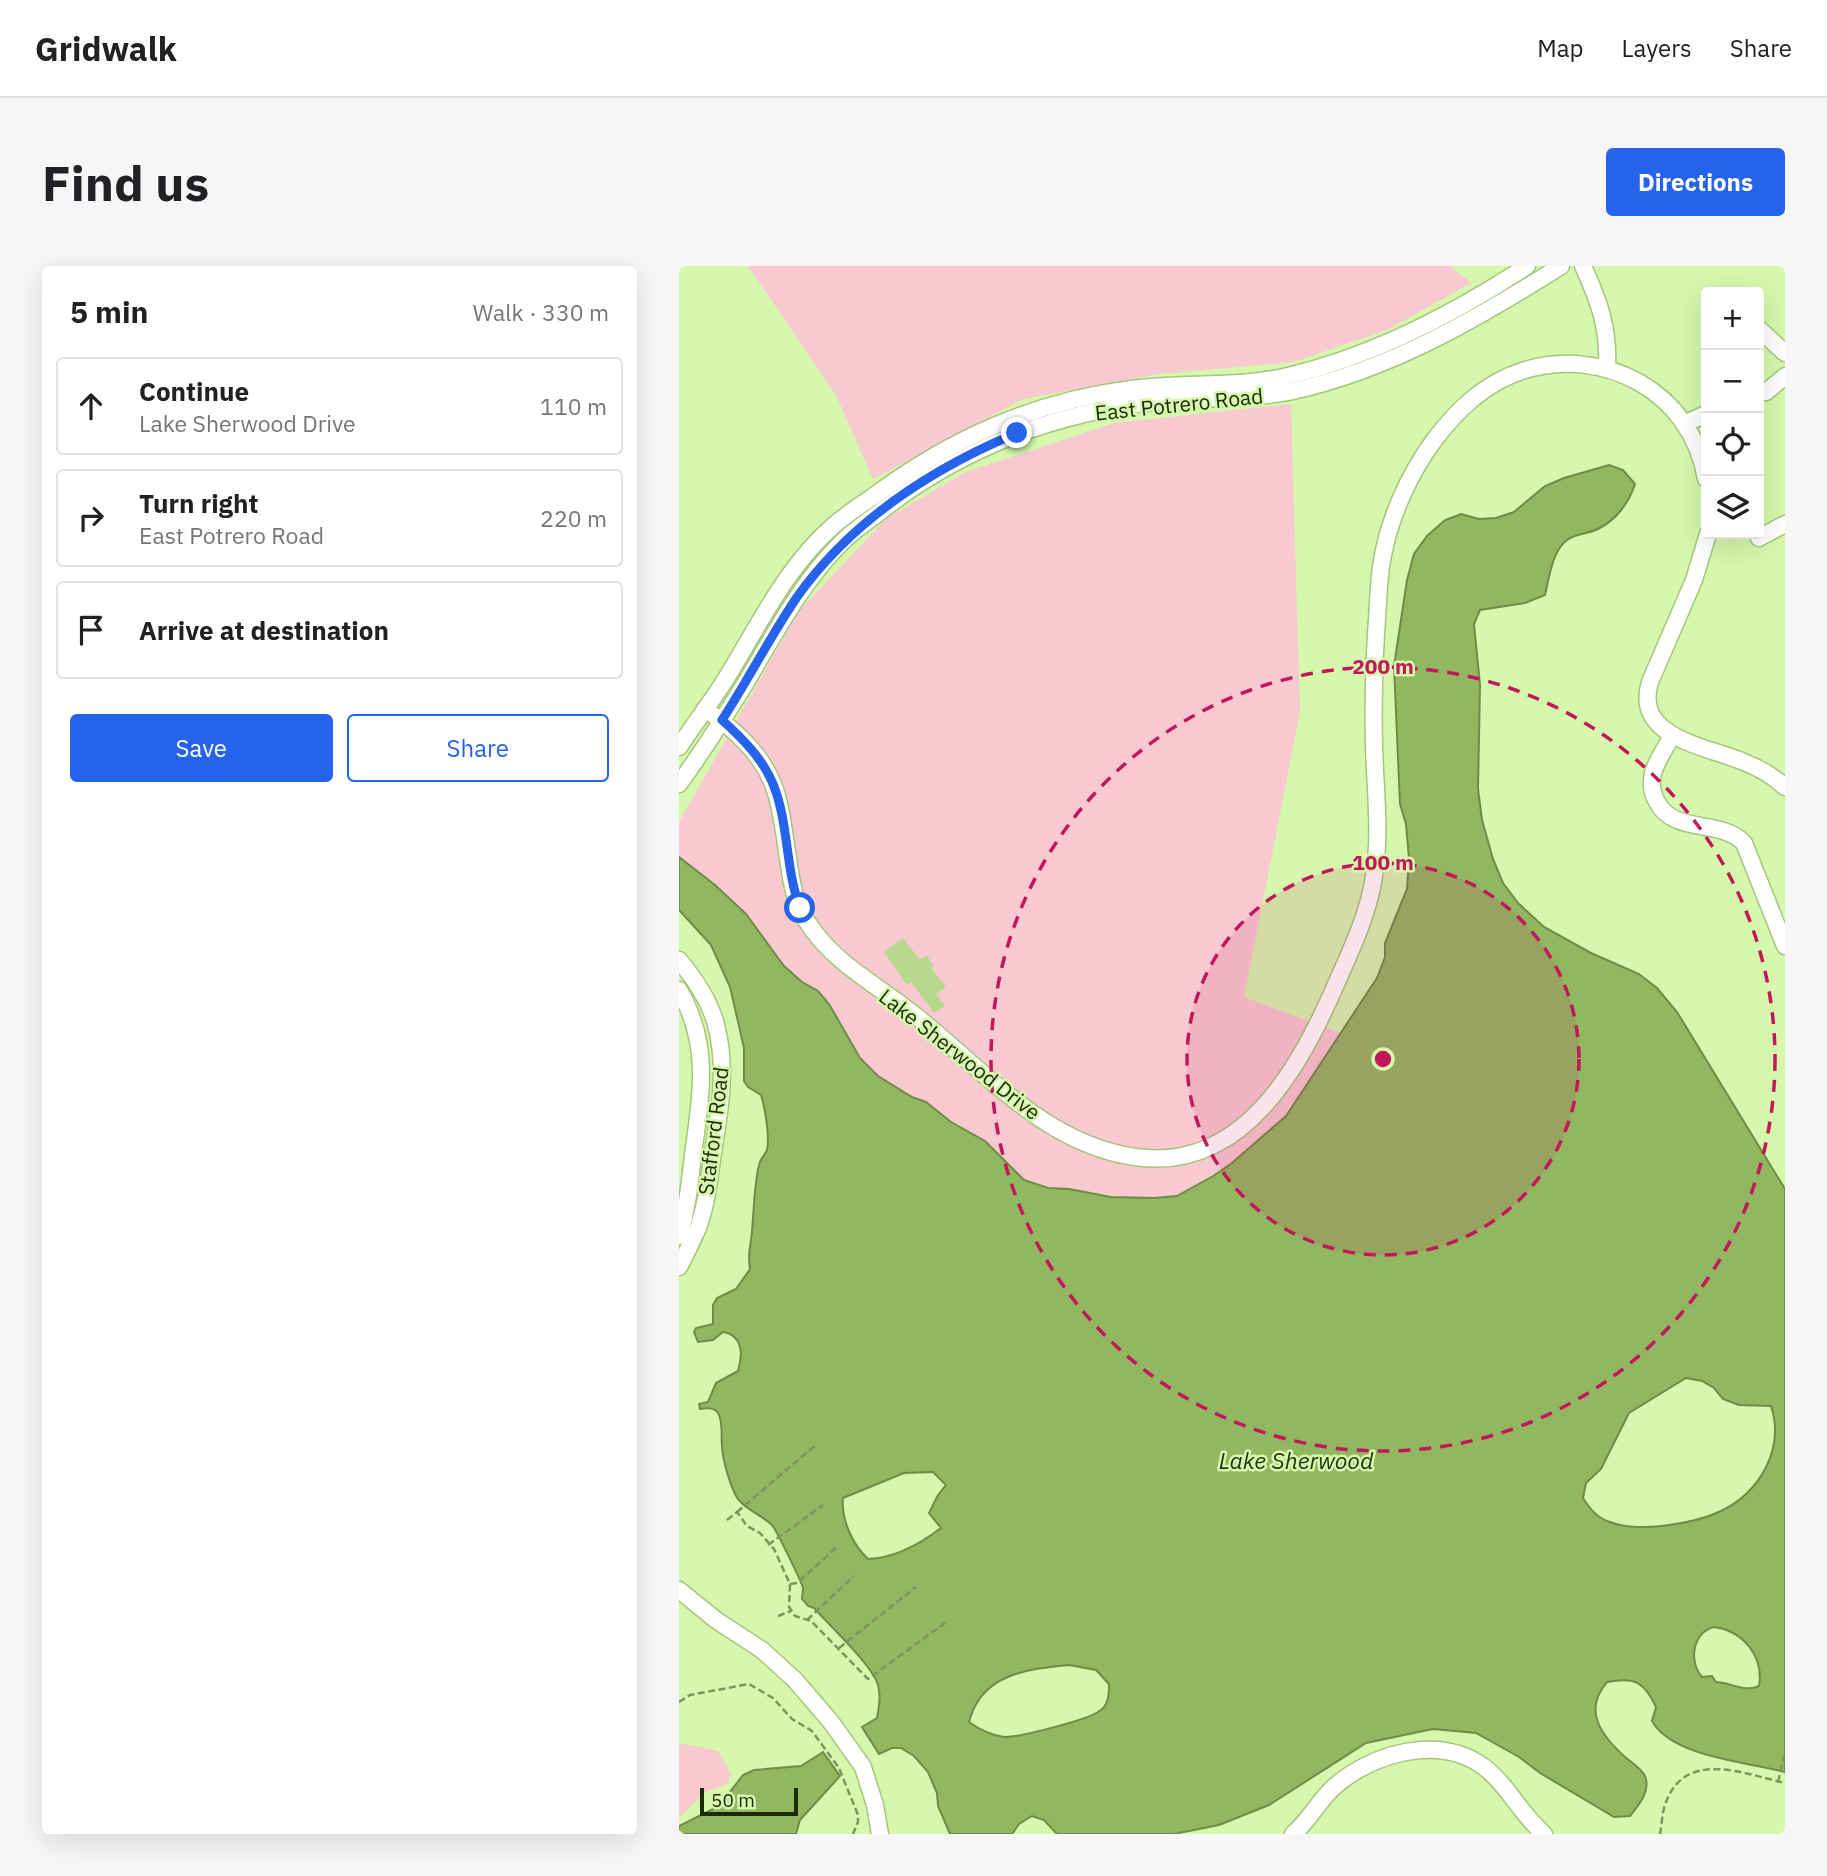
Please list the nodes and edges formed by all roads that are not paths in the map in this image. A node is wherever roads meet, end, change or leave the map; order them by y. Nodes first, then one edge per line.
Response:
1 (1527, 266) edge
2 (1561, 266) edge
3 (1583, 266) edge
4 (1764, 334) edge
5 (1785, 353) edge
6 (1607, 367) junction
7 (1785, 376) edge
8 (1764, 394) edge
9 (1701, 416) edge
10 (1685, 424) junction
11 (1701, 437) edge
12 (1785, 524) edge
13 (1764, 535) edge
14 (1706, 539) edge
15 (705, 709) junction
16 (722, 720) junction
17 (1672, 736) junction
18 (679, 747) edge
19 (679, 783) edge
20 (1785, 787) edge
21 (1785, 946) edge
22 (679, 960) edge
23 (679, 990) edge
24 (679, 1236) edge
25 (679, 1267) edge
26 (679, 1590) edge
27 (880, 1834) edge
28 (1293, 1834) edge
29 (1544, 1834) edge

1 - 15 street, East Potrero Road
2 - 16 street, East Potrero Road
3 - 6 street
4 - 5 street
6 - 10 street, Lake Sherwood Drive
6 - 16 street, Lake Sherwood Drive
7 - 8 street
9 - 10 street
10 - 11 street, Lake Sherwood Drive
12 - 13 street
14 - 17 street
15 - 16 street, Lake Sherwood Drive
15 - 18 street, East Potrero Road
16 - 19 street, East Potrero Road
17 - 20 street
17 - 21 street
22 - 25 street, Stafford Road
23 - 24 street, Stafford Road
26 - 27 street
28 - 29 street

